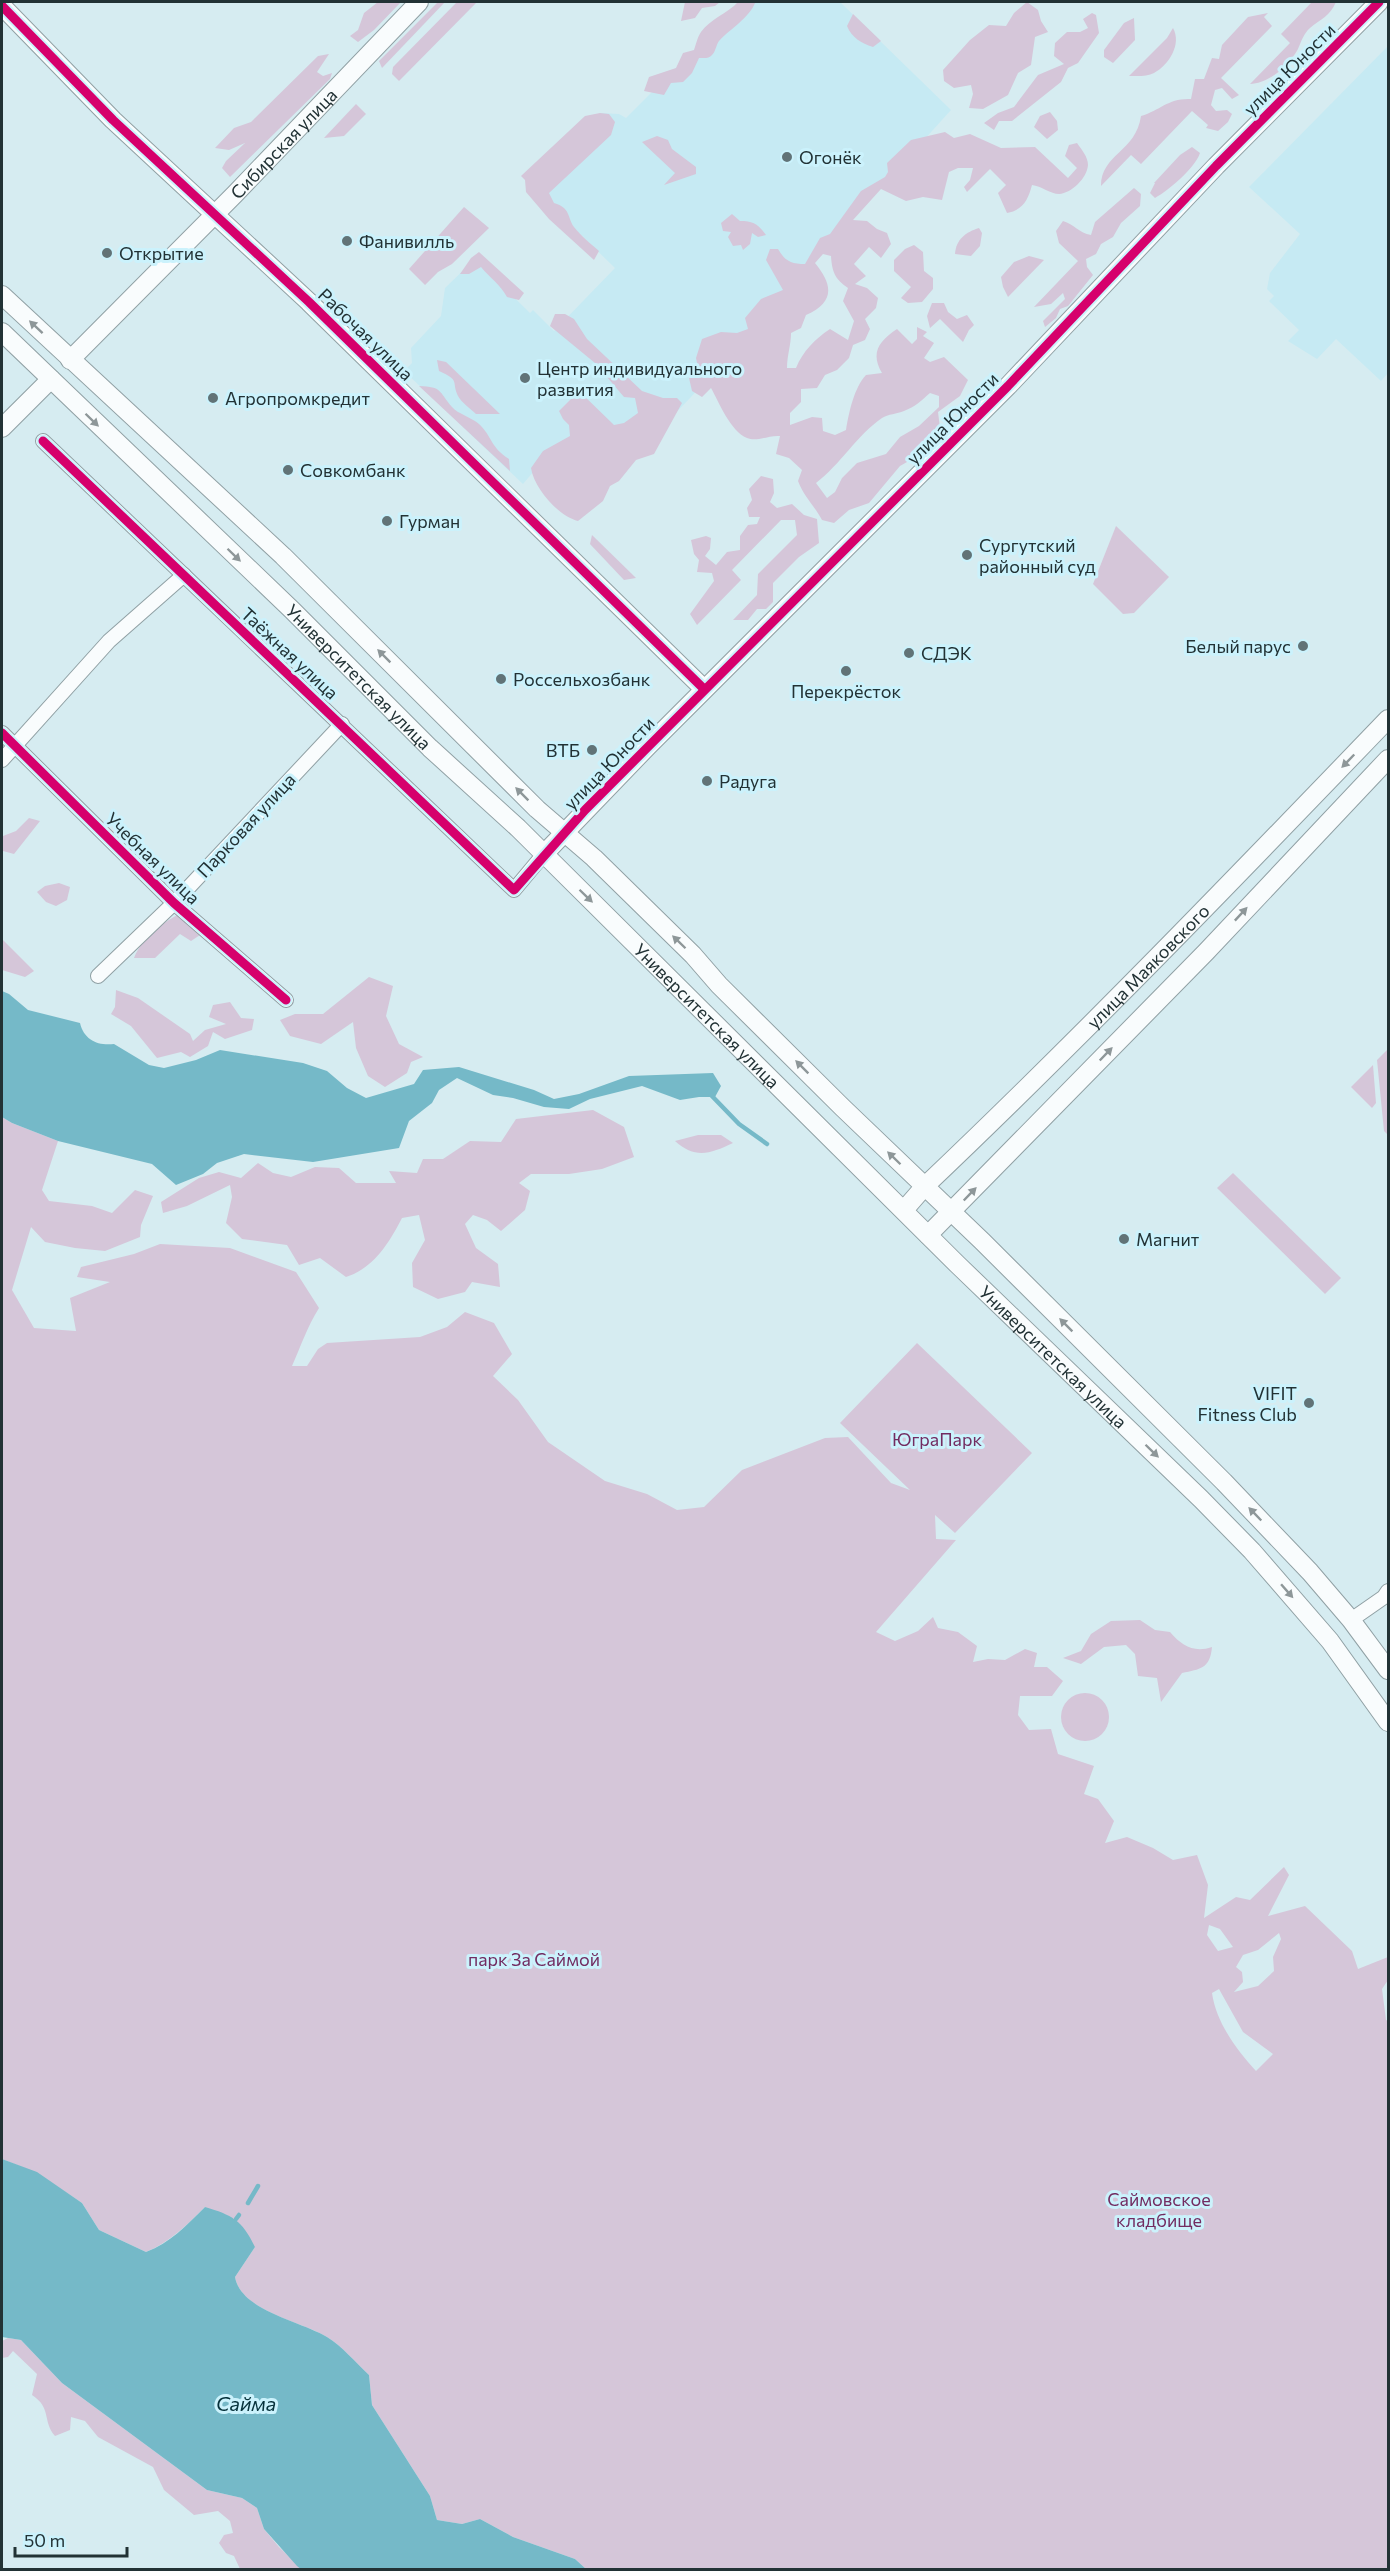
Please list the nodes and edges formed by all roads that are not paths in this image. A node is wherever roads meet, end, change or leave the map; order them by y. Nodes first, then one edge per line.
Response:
1 (419, 2) edge
2 (1379, 2) edge
3 (2, 6) edge
4 (213, 214) junction
5 (2, 295) edge
6 (2, 332) edge
7 (70, 360) junction
8 (51, 379) junction
9 (2, 428) edge
10 (43, 441) dead end
11 (184, 575) junction
12 (704, 689) junction
13 (1389, 719) edge
14 (342, 724) junction
15 (2, 734) edge
16 (14, 746) junction
17 (1389, 759) edge
18 (2, 760) edge
19 (566, 832) junction
20 (544, 854) junction
21 (174, 903) junction
22 (98, 976) dead end
23 (286, 1000) dead end
24 (924, 1187) junction
25 (904, 1210) junction
26 (951, 1213) junction
27 (928, 1235) junction
28 (1389, 1591) edge
29 (1351, 1620) junction
30 (1389, 1670) edge
31 (1389, 1722) edge

1 - 4 main road, Сибирская улица
2 - 12 main road, улица Юности
3 - 4 main road, Рабочая улица
4 - 7 main road, Сибирская улица
4 - 12 main road, Рабочая улица
7 -> 5 main road, Университетская улица
6 - 8 main road, Университетская улица
19 -> 7 main road, Университетская улица
8 - 9 main road
8 -> 20 main road, Университетская улица
10 - 11 street, Таёжная улица
11 - 14 street, Таёжная улица
11 - 16 street
12 - 19 main road, улица Юности
13 -> 24 main road, улица Маяковского
14 - 20 street, Таёжная улица
14 - 21 street, Парковая улица
15 - 16 street, Учебная улица
16 - 18 street
16 - 21 street, Учебная улица
26 -> 17 main road, улица Маяковского
19 - 20 main road, улица Юности
24 -> 19 main road, Университетская улица
20 -> 25 main road, Университетская улица
21 - 22 street, Парковая улица
21 - 23 street, Учебная улица
24 - 25 main road, улица Маяковского
24 - 26 main road, Университетская улица
25 - 27 main road, Университетская улица
26 - 27 main road, улица Маяковского
29 -> 26 main road, Университетская улица
27 -> 31 main road, Университетская улица
28 - 29 street
29 - 30 main road, Университетская улица

